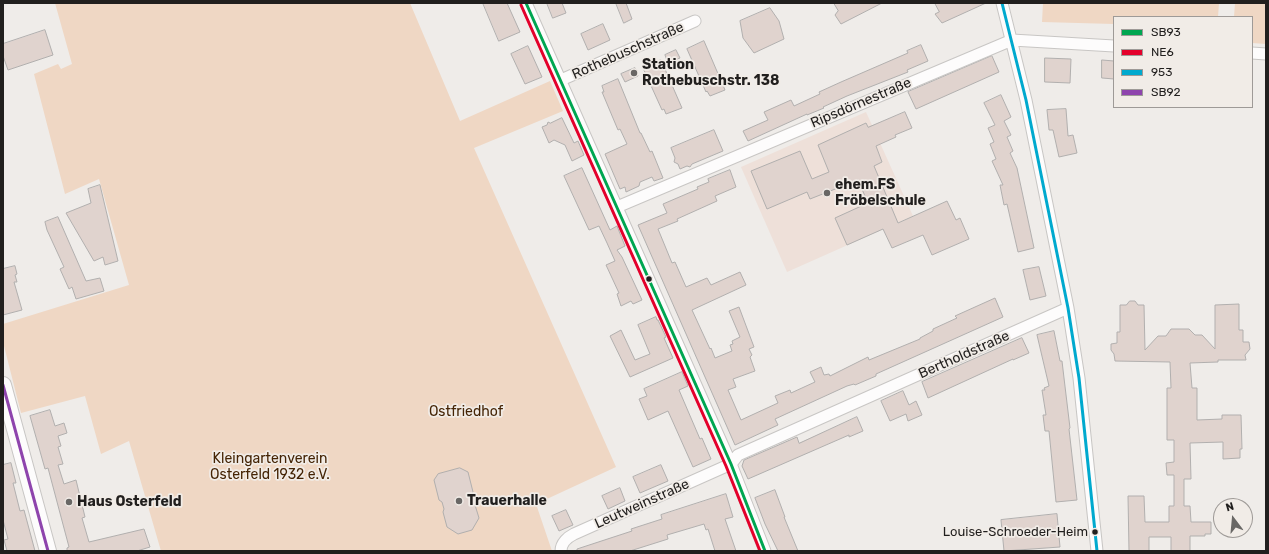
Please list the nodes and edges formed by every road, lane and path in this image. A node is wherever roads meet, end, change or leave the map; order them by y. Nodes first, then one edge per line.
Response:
1 (526, 3) edge
2 (1002, 3) edge
3 (695, 21) dead end
4 (1012, 40) junction
5 (1113, 46) edge
6 (1253, 53) edge
7 (1266, 54) edge
8 (561, 80) junction
9 (617, 206) junction
10 (1068, 308) junction
11 (3, 385) edge
12 (731, 464) junction
13 (48, 551) edge
14 (561, 551) edge
15 (765, 551) edge
16 (1097, 551) edge

1 - 8 street, Rothebuschstraße
2 - 4 street
3 - 8 street, Rothebuschstraße
4 - 5 street, Ripsdörnestraße
4 - 9 street, Ripsdörnestraße
4 - 10 street
6 - 7 street
8 - 9 street, Rothebuschstraße
9 - 12 street, Rothebuschstraße
10 - 12 street, Bertholdstraße
10 - 16 street
11 - 13 street
12 - 14 street, Leutweinstraße
12 - 15 street, Rothebuschstraße

